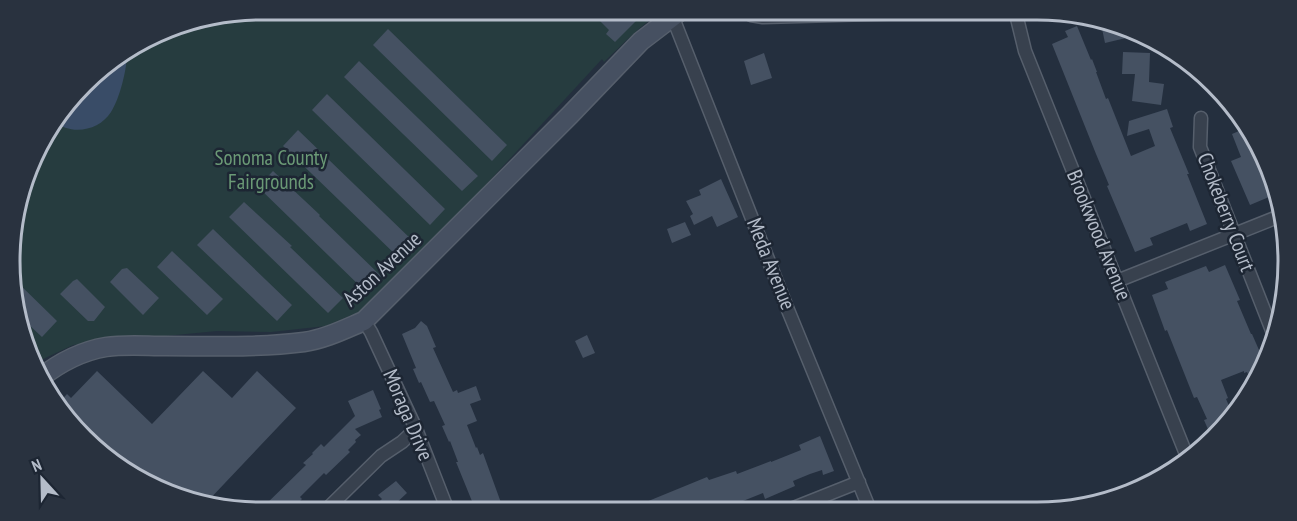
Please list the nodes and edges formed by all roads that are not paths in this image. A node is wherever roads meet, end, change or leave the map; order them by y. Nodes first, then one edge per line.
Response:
1 (669, 20) edge
2 (681, 20) edge
3 (1019, 20) edge
4 (1201, 118) dead end
5 (1274, 218) edge
6 (1234, 234) junction
7 (1117, 280) junction
8 (364, 321) junction
9 (1269, 323) edge
10 (47, 373) edge
11 (416, 429) junction
12 (1185, 451) edge
13 (859, 482) junction
14 (334, 502) edge
15 (444, 502) edge
16 (809, 502) edge
17 (867, 502) edge

1 - 8 street, Aston Avenue
2 - 13 street, Meda Avenue
3 - 7 street, Brookwood Avenue
4 - 6 street, Chokeberry Court
5 - 6 street
6 - 7 street
6 - 9 street, Chokeberry Court
7 - 12 street, Brookwood Avenue
8 - 10 street, Aston Avenue
8 - 11 street, Moraga Drive
11 - 14 street
11 - 15 street, Moraga Drive
13 - 16 street
13 - 17 street, Meda Avenue

